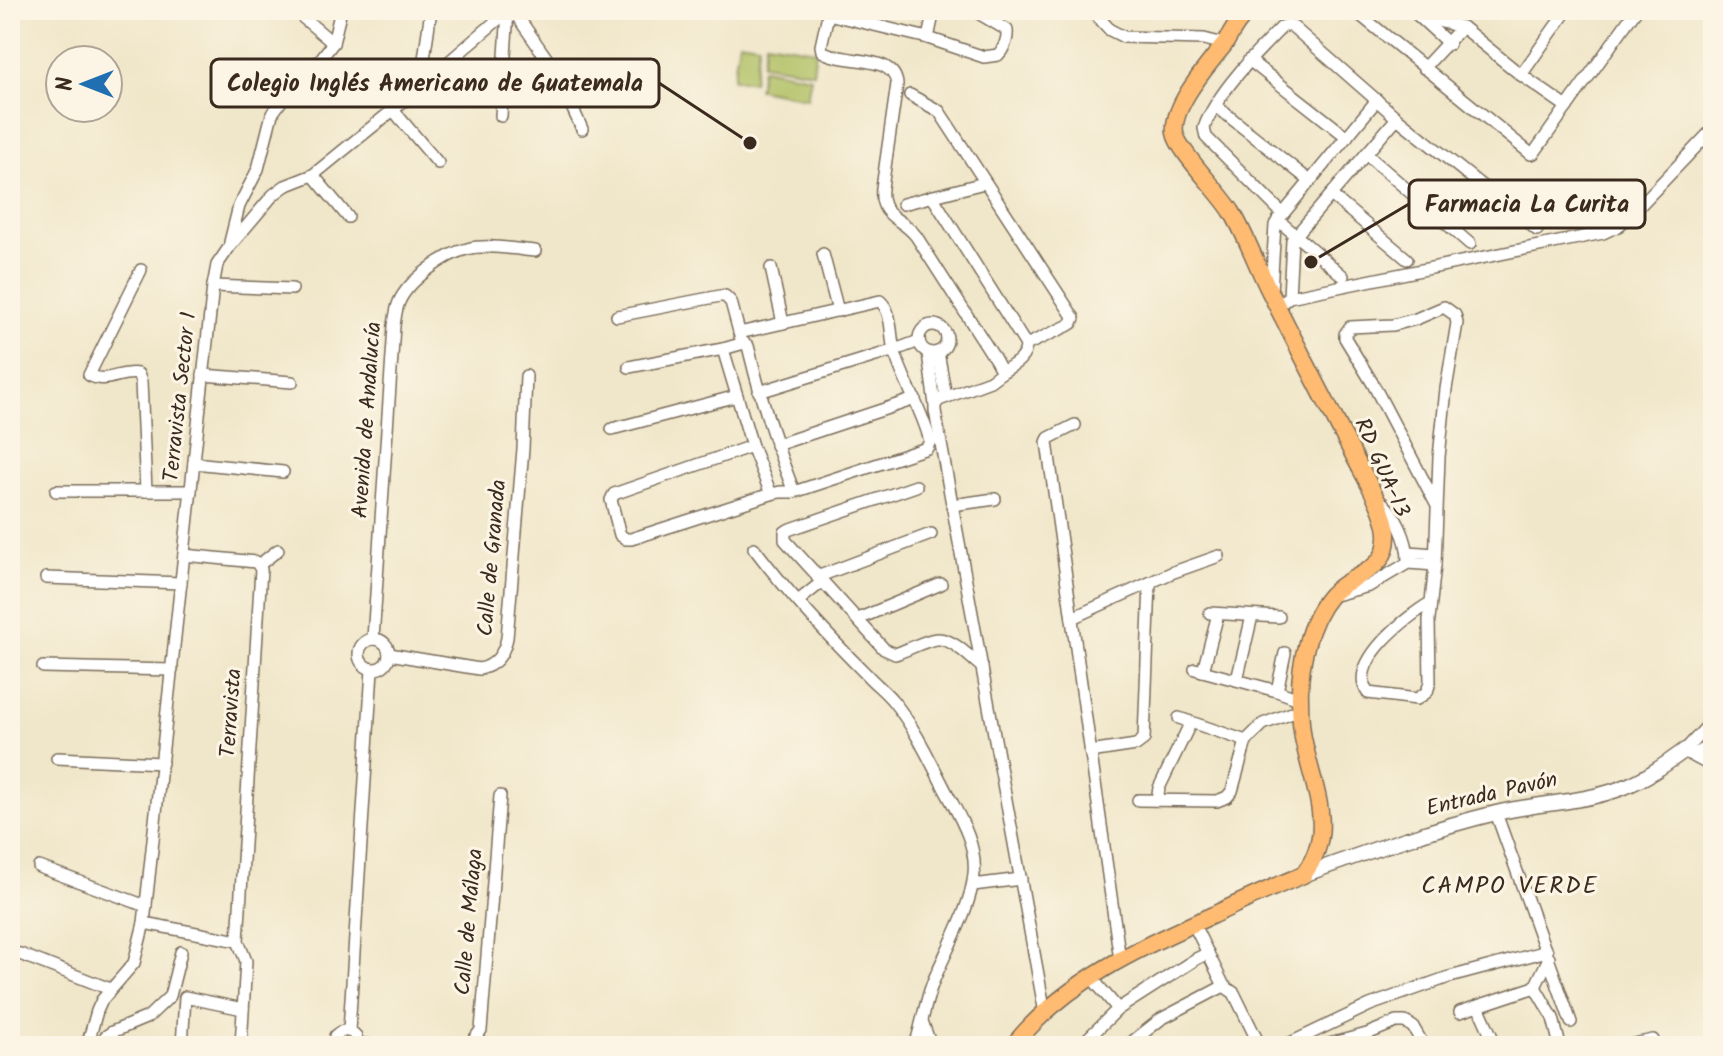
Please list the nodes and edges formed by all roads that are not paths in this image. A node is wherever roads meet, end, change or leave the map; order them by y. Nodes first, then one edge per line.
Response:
1 (294, 10) edge
2 (341, 10) edge
3 (431, 10) edge
4 (510, 10) edge
5 (934, 10) edge
6 (973, 10) edge
7 (1092, 10) edge
8 (1256, 10) edge
9 (1354, 10) edge
10 (1567, 10) edge
11 (1636, 10) edge
12 (829, 12) edge
13 (1417, 14) edge
14 (1462, 27) junction
15 (928, 38) junction
16 (333, 43) junction
17 (1224, 44) junction
18 (1449, 44) junction
19 (1249, 60) junction
20 (1424, 68) junction
21 (1521, 75) junction
22 (420, 87) junction
23 (910, 95) dead end
24 (1377, 100) junction
25 (1216, 106) junction
26 (1567, 107) junction
27 (393, 110) junction
28 (501, 116) dead end
29 (1397, 118) junction
30 (582, 129) dead end
31 (1713, 129) edge
32 (1347, 137) junction
33 (1366, 154) junction
34 (438, 163) dead end
35 (313, 175) junction
36 (1310, 181) junction
37 (984, 183) junction
38 (1331, 195) junction
39 (932, 196) junction
40 (903, 204) dead end
41 (348, 217) dead end
42 (1280, 217) junction
43 (1537, 230) dead end
44 (1274, 238) junction
45 (1294, 238) junction
46 (1470, 244) dead end
47 (230, 246) junction
48 (530, 250) dead end
49 (823, 254) dead end
50 (1407, 259) dead end
51 (771, 268) dead end
52 (141, 270) dead end
53 (1343, 276) dead end
54 (213, 286) junction
55 (292, 289) dead end
56 (1279, 299) junction
57 (838, 311) junction
58 (617, 316) dead end
59 (783, 323) junction
60 (740, 338) junction
61 (919, 341) junction
62 (1026, 345) junction
63 (723, 349) junction
64 (895, 350) junction
65 (933, 352) junction
66 (629, 367) dead end
67 (1002, 372) junction
68 (203, 375) junction
69 (526, 376) dead end
70 (292, 382) dead end
71 (759, 392) junction
72 (737, 396) junction
73 (946, 397) junction
74 (915, 399) junction
75 (935, 405) junction
76 (1075, 425) dead end
77 (612, 429) dead end
78 (776, 445) junction
79 (752, 446) junction
80 (194, 463) junction
81 (283, 472) dead end
82 (916, 486) dead end
83 (56, 491) dead end
84 (146, 491) junction
85 (191, 491) junction
86 (794, 492) junction
87 (771, 494) junction
88 (1375, 497) junction
89 (995, 499) dead end
90 (952, 505) junction
91 (1437, 506) junction
92 (931, 534) dead end
93 (754, 548) dead end
94 (278, 550) dead end
95 (184, 555) junction
96 (1219, 556) dead end
97 (1408, 557) junction
98 (1435, 560) junction
99 (259, 565) junction
100 (46, 578) dead end
101 (820, 579) junction
102 (181, 583) junction
103 (1150, 583) junction
104 (941, 584) dead end
105 (1328, 597) junction
106 (798, 601) junction
107 (1430, 603) junction
108 (1252, 616) junction
109 (1279, 617) dead end
110 (1072, 618) junction
111 (858, 619) junction
112 (373, 639) junction
113 (1285, 653) dead end
114 (389, 654) junction
115 (43, 667) dead end
116 (982, 667) junction
117 (172, 670) junction
118 (372, 670) junction
119 (1237, 680) junction
120 (1277, 691) junction
121 (1300, 704) junction
122 (1713, 720) edge
123 (1246, 741) junction
124 (1713, 743) edge
125 (1090, 752) junction
126 (1690, 752) junction
127 (57, 758) dead end
128 (162, 763) junction
129 (1713, 765) edge
130 (500, 796) dead end
131 (1138, 800) dead end
132 (1157, 800) junction
133 (1496, 813) junction
134 (39, 867) dead end
135 (1303, 875) junction
136 (1021, 879) junction
137 (973, 885) junction
138 (146, 906) junction
139 (144, 923) junction
140 (1193, 923) junction
141 (238, 941) junction
142 (181, 952) dead end
143 (10, 953) edge
144 (1208, 953) junction
145 (1548, 954) junction
146 (1120, 960) junction
147 (1555, 975) junction
148 (1091, 977) junction
149 (1224, 986) junction
150 (110, 989) junction
151 (1538, 993) junction
152 (1478, 1006) junction
153 (243, 1009) junction
154 (1118, 1009) junction
155 (1460, 1012) dead end
156 (1045, 1013) junction
157 (1571, 1022) dead end
158 (923, 1024) junction
159 (349, 1031) junction
160 (1653, 1040) dead end
161 (358, 1045) edge
162 (87, 1046) edge
163 (98, 1046) edge
164 (182, 1046) edge
165 (241, 1046) edge
166 (333, 1046) edge
167 (388, 1046) edge
168 (467, 1046) edge
169 (915, 1046) edge
170 (931, 1046) edge
171 (1013, 1046) edge
172 (1080, 1046) edge
173 (1127, 1046) edge
174 (1260, 1046) edge
175 (1284, 1046) edge
176 (1322, 1046) edge
177 (1424, 1046) edge
178 (1496, 1046) edge
179 (1560, 1046) edge
180 (1625, 1046) edge

1 - 16 street
2 - 16 street
3 - 22 street
4 - 22 street, Terravista Sector 1
4 - 28 street
4 - 30 street
5 - 15 street
6 - 15 street
7 - 17 street
8 - 17 main road, RD GUA-13
9 - 20 street
10 - 21 street
11 - 26 street
12 - 15 street
12 - 67 street
13 - 14 street
13 - 18 street
14 - 18 street
14 - 21 street
16 - 47 street
17 - 56 main road, RD GUA-13
18 - 20 street
19 - 24 street
19 - 25 street
19 - 32 street
20 - 26 street
21 - 26 street
22 - 27 street, Terravista Sector 1
23 - 37 street
24 - 29 street
24 - 32 street
25 - 36 street
25 - 42 street
27 - 34 street
27 - 35 street, Terravista Sector 1
29 - 33 street
29 - 43 street
31 - 56 street
32 - 36 street
33 - 38 street
33 - 46 street
35 - 41 street
35 - 47 street, Terravista Sector 1
36 - 42 street
37 - 39 street
37 - 62 street
38 - 45 street
38 - 50 street
39 - 40 street
39 - 62 street
42 - 44 street
42 - 45 street
44 - 45 street
44 - 56 street
45 - 53 street
45 - 56 street
47 - 54 street, Terravista Sector 1
48 - 112 street, Avenida de Andalucía
49 - 57 street
51 - 59 street
52 - 84 street
54 - 55 street
54 - 68 street, Terravista Sector 1
56 - 88 main road, RD GUA-13
57 - 59 street
57 - 64 street
58 - 60 street
59 - 60 street
60 - 63 street
60 - 71 street
61 - 64 street
61 - 65 street
61 - 65 street
62 - 67 street
63 - 66 street
63 - 72 street
64 - 71 street
64 - 74 street
65 - 73 street
65 - 75 street
67 - 73 street
68 - 70 street
68 - 80 street, Terravista Sector 1
69 - 114 street, Calle de Granada
71 - 78 street
72 - 77 street
72 - 79 street
73 - 75 street
74 - 78 street
74 - 86 street
75 - 90 street
76 - 110 street
78 - 86 street
79 - 87 street
79 - 87 street
80 - 81 street
80 - 85 street, Terravista Sector 1
82 - 101 street
83 - 84 street
84 - 85 street
85 - 95 street, Terravista Sector 1
86 - 87 street
88 - 97 street
88 - 105 main road, RD GUA-13
89 - 90 street
90 - 116 street
91 - 91 street
91 - 98 street
92 - 101 street
93 - 106 street
94 - 99 street
95 - 99 street
95 - 102 street, Terravista Sector 1
96 - 103 street
97 - 98 street
97 - 105 street
98 - 107 street
99 - 141 street, Terravista
100 - 102 street
101 - 106 street
101 - 111 street
102 - 117 street, Terravista Sector 1
103 - 110 street
103 - 125 street
104 - 111 street
105 - 121 main road
106 - 137 street
107 - 107 street
108 - 109 street
108 - 119 street
108 - 119 street
110 - 125 street
111 - 116 street
112 - 114 street
112 - 118 street
113 - 120 street
114 - 118 street
115 - 117 street
116 - 136 street
117 - 128 street, Terravista Sector 1
118 - 159 street
119 - 120 street
120 - 121 street
121 - 123 street
121 - 135 main road
122 - 126 street
123 - 132 street
123 - 132 street
124 - 126 street
125 - 146 street
126 - 129 street
126 - 133 street, Entrada Pavón
127 - 128 street
128 - 138 street, Terravista Sector 1
130 - 168 street, Calle de Málaga
131 - 132 street
133 - 135 street, Entrada Pavón
133 - 145 street
134 - 138 street
135 - 140 main road
136 - 137 street
136 - 156 street
137 - 158 street
138 - 139 street, Terravista Sector 1
139 - 141 street
139 - 150 street
140 - 144 street
140 - 146 main road
141 - 153 street, Terravista
142 - 163 street
143 - 150 street
144 - 149 street
144 - 154 street
145 - 147 street
145 - 151 street
145 - 175 street
146 - 148 main road
147 - 151 street
147 - 157 street
148 - 154 street
148 - 156 main road
149 - 173 street
149 - 174 street
150 - 162 street
151 - 152 street
151 - 179 street
152 - 155 street
152 - 178 street
153 - 164 street
153 - 165 street, Terravista
154 - 172 street
156 - 171 main road
158 - 169 street
158 - 170 street
159 - 161 street
159 - 166 street
160 - 180 street
161 - 167 street
176 - 177 street

